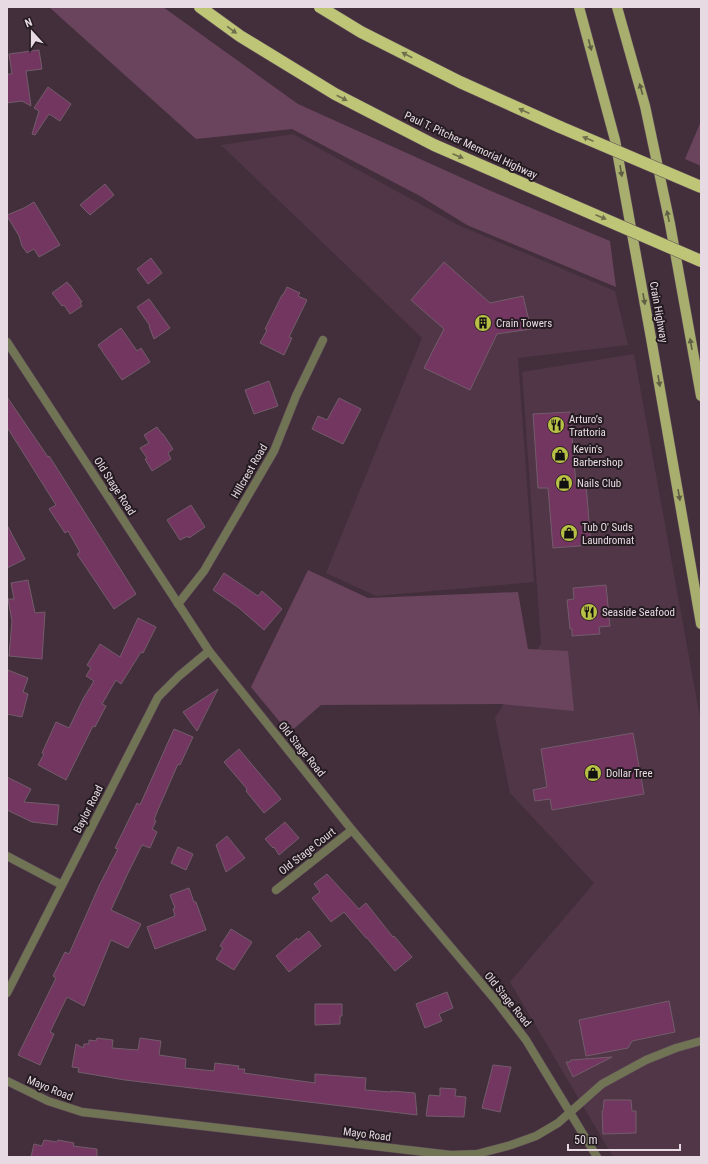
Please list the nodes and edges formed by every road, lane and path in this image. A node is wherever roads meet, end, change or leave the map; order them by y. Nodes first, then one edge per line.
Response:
1 (200, 7) edge
2 (320, 7) edge
3 (579, 7) edge
4 (617, 7) edge
5 (701, 187) edge
6 (701, 260) edge
7 (323, 340) dead end
8 (7, 342) edge
9 (701, 396) edge
10 (178, 604) junction
11 (701, 624) edge
12 (209, 651) junction
13 (352, 830) junction
14 (7, 856) edge
15 (62, 885) junction
16 (276, 890) dead end
17 (7, 993) edge
18 (701, 1041) edge
19 (7, 1081) edge
20 (571, 1112) junction
21 (597, 1157) edge

1 -> 6 highway, Paul T. Pitcher Memorial Highway, bridge
5 -> 2 highway, bridge
3 -> 11 main road, Crain Highway
9 -> 4 main road
7 - 10 street, Hillcrest Road
8 - 10 street, Old Stage Road
10 - 12 street, Old Stage Road
12 - 13 street, Old Stage Road
12 - 15 street, Baylor Road
13 - 16 street, Old Stage Court
13 - 20 street, Old Stage Road
14 - 15 street
15 - 17 street, Baylor Road
18 - 20 street, Mayo Road
19 - 20 street, Mayo Road
20 - 21 street, Old Stage Road

